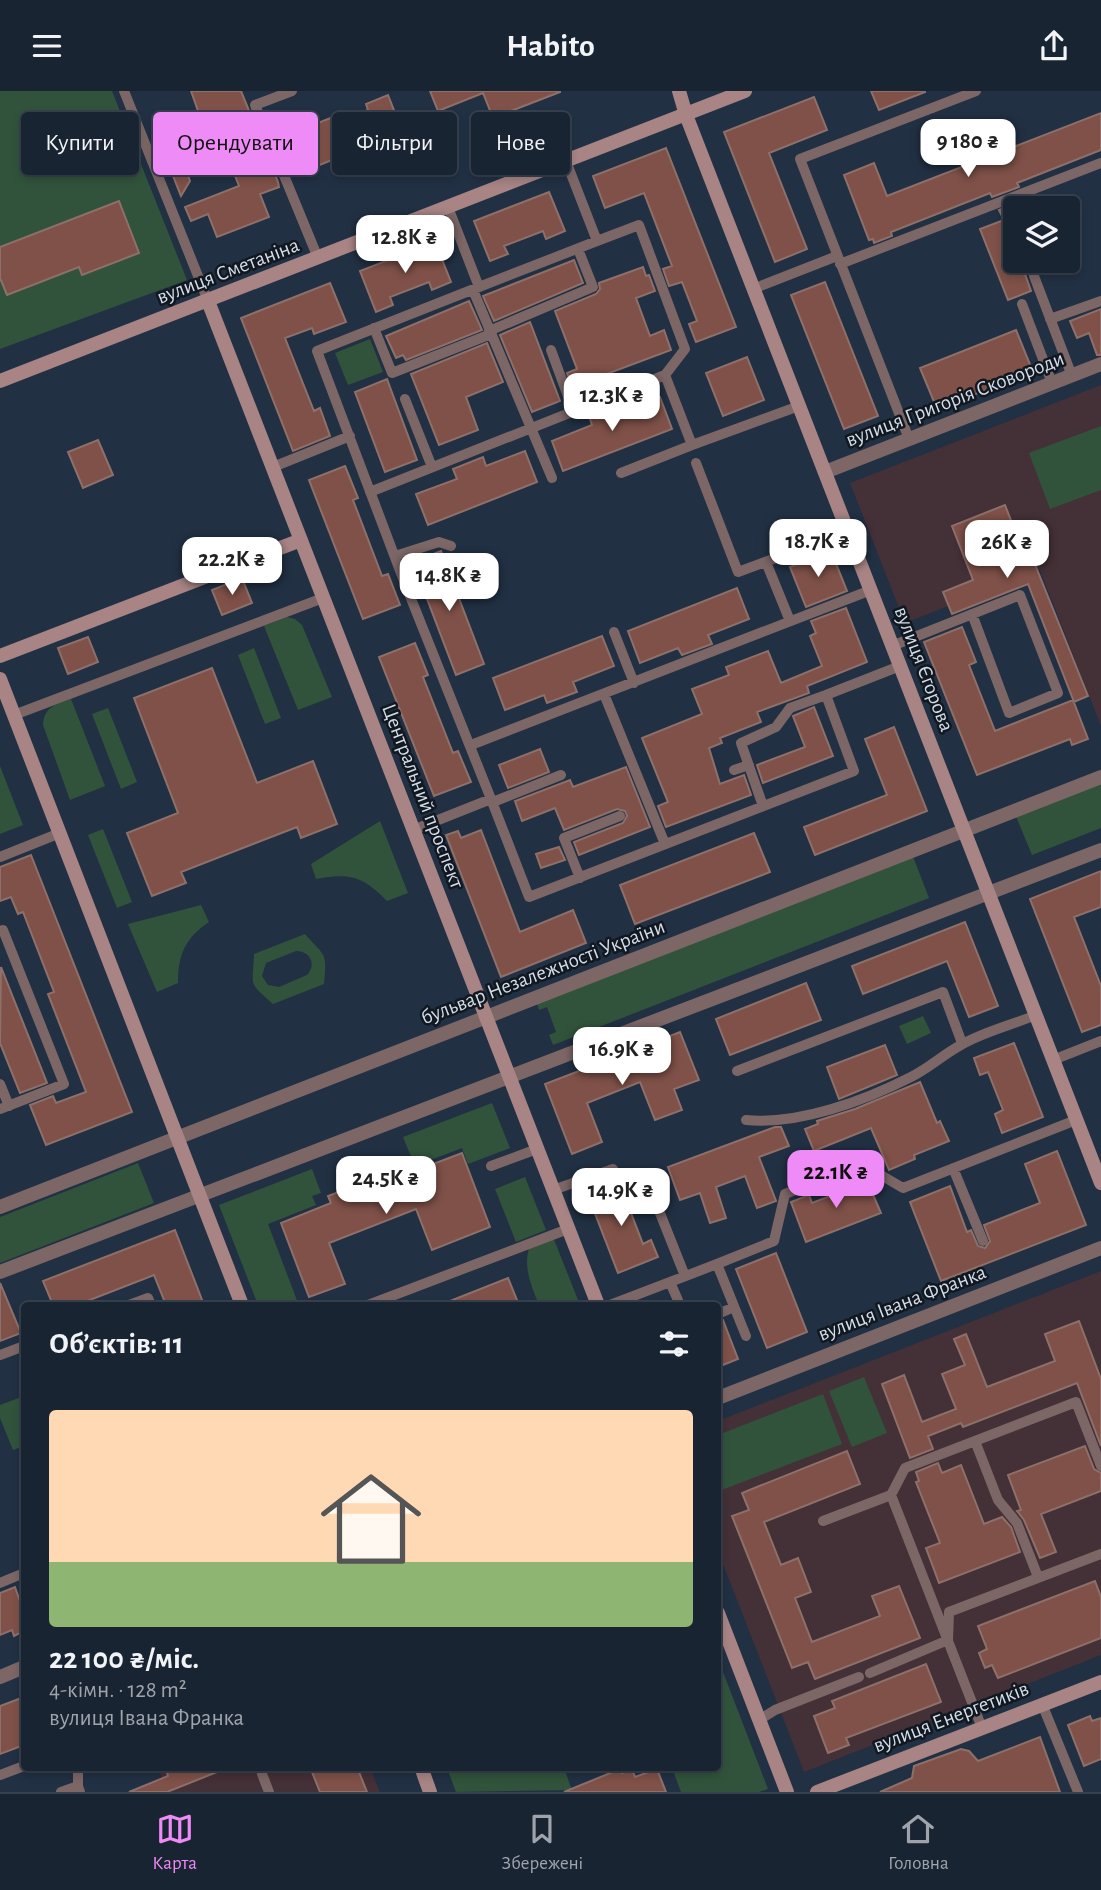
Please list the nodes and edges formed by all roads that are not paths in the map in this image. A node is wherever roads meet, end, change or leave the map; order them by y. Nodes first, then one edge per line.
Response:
1 (124, 91) edge
2 (292, 91) edge
3 (679, 91) edge
4 (745, 91) edge
5 (976, 91) edge
6 (686, 115) junction
7 (570, 160) edge
8 (1101, 163) edge
9 (570, 172) edge
10 (532, 175) edge
11 (448, 207) junction
12 (597, 241) junction
13 (578, 249) junction
14 (318, 258) junction
15 (839, 260) junction
16 (1034, 276) dead end
17 (476, 289) junction
18 (754, 289) junction
19 (1101, 300) edge
20 (208, 301) junction
21 (1022, 304) dead end
22 (1050, 320) junction
23 (374, 328) junction
24 (490, 333) junction
25 (551, 350) dead end
26 (1101, 364) edge
27 (665, 375) junction
28 (1072, 376) junction
29 (0, 381) edge
30 (1052, 383) junction
31 (405, 400) dead end
32 (799, 406) junction
33 (573, 410) junction
34 (530, 427) junction
35 (350, 436) junction
36 (909, 439) junction
37 (692, 445) junction
38 (696, 463) dead end
39 (273, 467) junction
40 (432, 467) junction
41 (825, 472) junction
42 (621, 474) dead end
43 (552, 478) dead end
44 (370, 492) junction
45 (848, 531) junction
46 (301, 540) junction
47 (451, 546) dead end
48 (395, 556) junction
49 (766, 562) junction
50 (871, 590) junction
51 (323, 598) junction
52 (972, 614) junction
53 (790, 621) junction
54 (614, 632) dead end
55 (892, 646) junction
56 (0, 656) edge
57 (900, 666) junction
58 (0, 679) edge
59 (634, 683) junction
60 (604, 694) junction
61 (826, 695) junction
62 (14, 715) junction
63 (471, 745) junction
64 (749, 765) junction
65 (734, 770) dead end
66 (561, 775) dead end
67 (1101, 777) edge
68 (492, 800) junction
69 (763, 806) junction
70 (620, 816) dead end
71 (413, 830) junction
72 (964, 831) junction
73 (60, 833) junction
74 (664, 844) junction
75 (1101, 850) edge
76 (0, 857) edge
77 (580, 878) junction
78 (988, 893) junction
79 (0, 931) edge
80 (1036, 1015) junction
81 (486, 1017) junction
82 (1101, 1041) edge
83 (962, 1043) junction
84 (1053, 1060) junction
85 (737, 1071) dead end
86 (510, 1078) junction
87 (0, 1084) edge
88 (4, 1108) edge
89 (747, 1120) dead end
90 (1076, 1120) junction
91 (178, 1138) junction
92 (537, 1149) junction
93 (492, 1165) dead end
94 (953, 1168) junction
95 (613, 1169) dead end
96 (1101, 1183) edge
97 (650, 1188) dead end
98 (554, 1191) junction
99 (200, 1196) junction
100 (0, 1207) edge
101 (568, 1229) junction
102 (983, 1241) dead end
103 (1101, 1248) edge
104 (717, 1264) junction
105 (0, 1272) edge
106 (685, 1276) junction
107 (670, 1282) junction
108 (241, 1302) edge
109 (376, 1302) edge
110 (597, 1302) edge
111 (618, 1302) edge
112 (679, 1302) edge
113 (734, 1307) junction
114 (721, 1313) edge
115 (746, 1336) dead end
116 (21, 1347) edge
117 (0, 1355) edge
118 (721, 1397) edge
119 (975, 1441) junction
120 (1101, 1466) edge
121 (891, 1495) junction
122 (823, 1521) dead end
123 (1101, 1554) edge
124 (21, 1574) edge
125 (1038, 1577) junction
126 (0, 1583) edge
127 (721, 1621) edge
128 (948, 1640) junction
129 (21, 1668) edge
130 (870, 1673) dead end
131 (0, 1677) edge
132 (859, 1677) dead end
133 (1101, 1682) edge
134 (1042, 1705) junction
135 (759, 1720) junction
136 (982, 1728) junction
137 (21, 1767) edge
138 (78, 1771) edge
139 (422, 1771) edge
140 (262, 1774) dead end
141 (0, 1775) edge
142 (79, 1789) edge
143 (61, 1792) edge
144 (269, 1792) edge
145 (430, 1792) edge
146 (787, 1792) edge
147 (817, 1792) edge
148 (1078, 1792) edge

1 - 20 lane
2 - 14 lane
3 - 6 street, вулиця Єгорова
4 - 6 street, вулиця Сметаніна
5 - 15 lane
6 - 7 street, вулиця Сметаніна
6 - 18 street, вулиця Єгорова
8 - 15 lane
9 - 12 lane
10 - 11 street, вулиця Сметаніна
11 - 14 street, вулиця Сметаніна
11 - 17 lane
12 - 13 lane
12 - 27 lane
13 - 17 lane
13 - 24 lane
14 - 20 street, вулиця Сметаніна
15 - 18 lane
15 - 36 lane
16 - 22 lane
17 - 23 lane
17 - 24 lane
18 - 32 street, вулиця Єгорова
19 - 22 lane
20 - 29 street, вулиця Сметаніна
20 - 39 street, Центральний проспект
21 - 30 lane
22 - 28 lane
23 - 24 lane
23 - 35 lane
24 - 34 lane
25 - 33 lane
26 - 28 street, вулиця Григорія Сковороди
27 - 33 lane
27 - 37 lane
28 - 30 street, вулиця Григорія Сковороди
30 - 36 street, вулиця Григорія Сковороди
31 - 40 lane
32 - 37 lane
32 - 41 street, вулиця Єгорова
33 - 34 lane
34 - 40 lane
34 - 43 lane
35 - 39 lane
35 - 44 lane
36 - 41 street, вулиця Григорія Сковороди
37 - 42 lane
38 - 49 lane
39 - 46 street, Центральний проспект
40 - 44 lane
41 - 45 street, вулиця Єгорова
44 - 48 lane
45 - 49 lane
45 - 50 street, вулиця Єгорова
46 - 51 street, Центральний проспект
46 - 56 street
47 - 48 lane
48 - 63 lane
49 - 53 lane
50 - 53 lane
50 - 55 street, вулиця Єгорова
51 - 62 lane
51 - 71 street, Центральний проспект
52 - 52 lane
52 - 55 lane
53 - 59 lane
54 - 59 lane
55 - 57 street, вулиця Єгорова
57 - 61 lane
57 - 72 street, вулиця Єгорова
58 - 62 street
59 - 60 lane
60 - 63 lane
60 - 74 lane
61 - 64 lane
61 - 69 lane
62 - 73 street
63 - 68 lane
64 - 65 lane
64 - 69 lane
66 - 68 lane
67 - 72 street, бульвар Незалежності України
68 - 71 lane
68 - 77 lane
69 - 74 lane
70 - 77 lane
71 - 81 street, Центральний проспект
72 - 78 street, вулиця Єгорова
72 - 81 street, бульвар Незалежності України
73 - 76 lane
73 - 91 street
74 - 77 lane
75 - 78 street
78 - 80 street, вулиця Єгорова
78 - 86 street
79 - 88 lane
80 - 83 lane
80 - 84 street, вулиця Єгорова
81 - 86 street, Центральний проспект
81 - 91 street, бульвар Незалежності України
82 - 84 lane
83 - 85 lane
83 - 89 lane
84 - 90 street, вулиця Єгорова
86 - 92 street, Центральний проспект
86 - 99 street
87 - 88 lane
90 - 94 lane
90 - 96 street, вулиця Єгорова
91 - 99 street
91 - 100 street, бульвар Незалежності України
92 - 93 lane
92 - 98 street, Центральний проспект
94 - 102 lane
94 - 104 lane
95 - 98 lane
97 - 106 lane
98 - 101 street, Центральний проспект
99 - 105 street
99 - 108 street
101 - 109 lane
101 - 110 street, Центральний проспект
103 - 118 street, вулиця Івана Франка
104 - 106 lane
104 - 113 lane
106 - 107 lane
107 - 111 lane
107 - 112 lane
113 - 114 lane
113 - 115 lane
116 - 117 lane
119 - 120 lane
119 - 121 lane
119 - 125 lane
121 - 122 lane
121 - 128 lane
123 - 125 lane
124 - 126 lane
125 - 128 lane
127 - 135 street
128 - 130 lane
128 - 136 lane
129 - 131 street
132 - 135 lane
133 - 134 street, вулиця Енергетиків
134 - 136 street, вулиця Енергетиків
134 - 148 lane
135 - 146 street
136 - 147 street, вулиця Енергетиків
137 - 141 lane
138 - 142 lane
139 - 145 street
140 - 144 lane
142 - 143 lane

